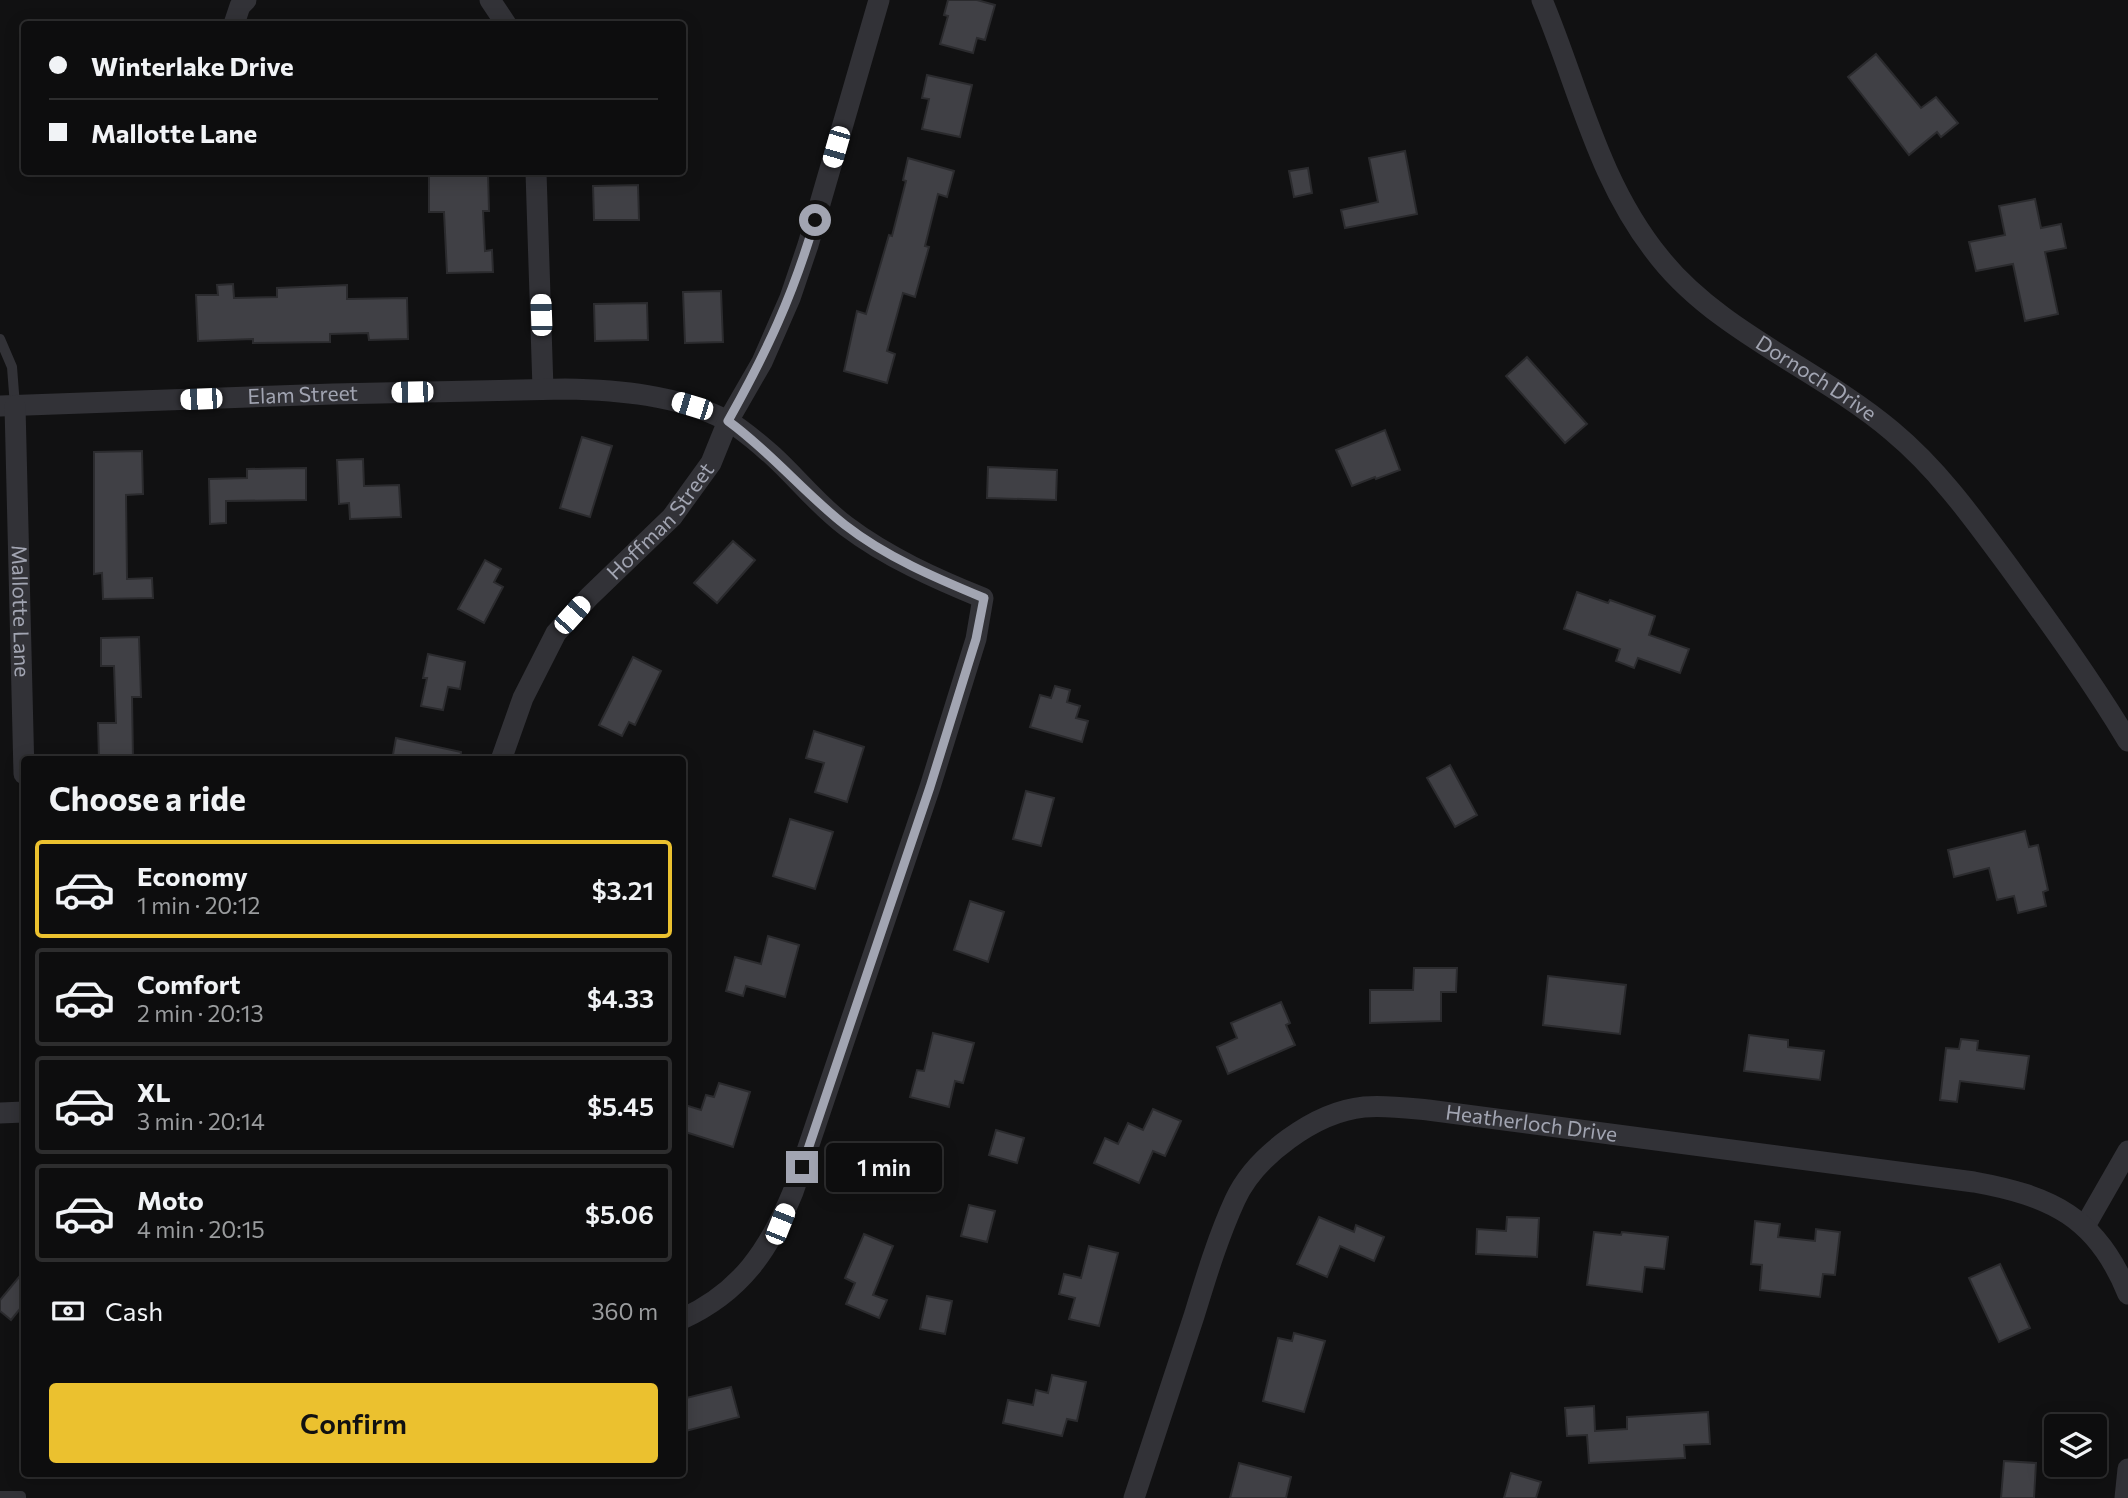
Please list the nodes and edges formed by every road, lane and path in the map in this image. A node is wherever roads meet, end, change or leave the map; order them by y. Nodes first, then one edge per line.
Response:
1 (246, 0) edge
2 (491, 0) edge
3 (879, 0) edge
4 (1542, 0) edge
5 (235, 21) edge
6 (504, 21) edge
7 (536, 175) edge
8 (0, 339) edge
9 (543, 389) junction
10 (8, 406) edge
11 (728, 421) junction
12 (2128, 741) edge
13 (23, 756) edge
14 (501, 756) edge
15 (21, 1112) edge
16 (0, 1113) edge
17 (2128, 1151) edge
18 (2085, 1226) junction
19 (2128, 1294) edge
20 (686, 1317) edge
21 (2128, 1469) edge
22 (0, 1496) edge
23 (21, 1498) edge
24 (1134, 1498) edge
25 (2125, 1498) edge

1 - 5 street
2 - 6 street
3 - 11 street, Hoffman Street
4 - 12 street, Dornoch Drive
7 - 9 street
8 - 10 lane
9 - 10 street, Elam Street
9 - 11 street, Elam Street
10 - 13 street, Mallotte Lane
11 - 14 street, Hoffman Street
11 - 20 street
15 - 16 street
17 - 18 street
18 - 19 street, Heatherloch Drive
18 - 24 street, Heatherloch Drive
21 - 25 street
22 - 23 lane

